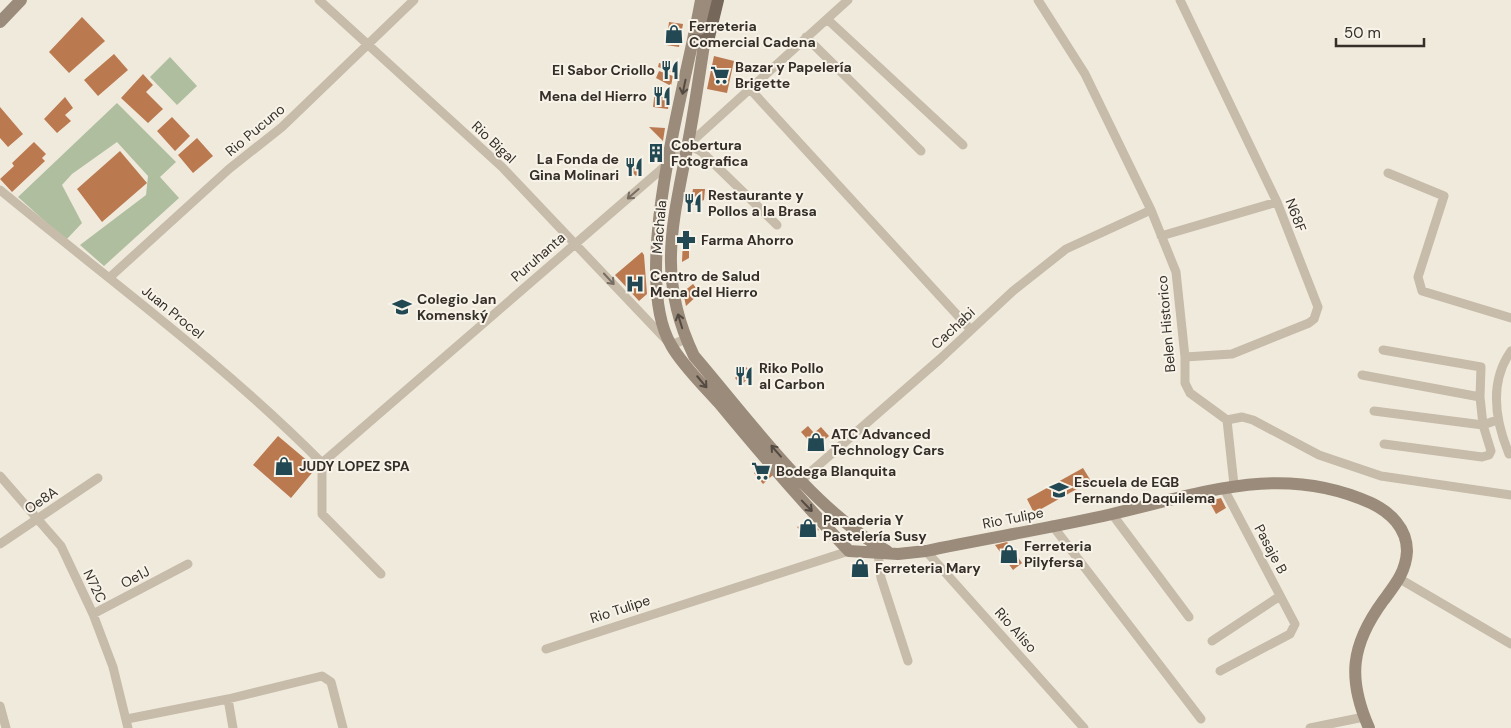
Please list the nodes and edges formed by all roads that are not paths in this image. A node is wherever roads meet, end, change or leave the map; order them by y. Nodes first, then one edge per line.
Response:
1 (319, 0) edge
2 (414, 0) edge
3 (701, 0) edge
4 (711, 0) edge
5 (718, 0) edge
6 (848, 0) edge
7 (1038, 0) edge
8 (1180, 0) edge
9 (16, 2) edge
10 (827, 19) junction
11 (0, 22) edge
12 (806, 37) junction
13 (699, 40) junction
14 (369, 45) junction
15 (750, 89) junction
16 (688, 144) junction
17 (963, 145) dead end
18 (921, 151) dead end
19 (669, 160) junction
20 (1388, 173) dead end
21 (0, 190) edge
22 (1277, 202) junction
23 (1151, 210) junction
24 (777, 225) dead end
25 (1162, 236) junction
26 (575, 243) junction
27 (108, 278) junction
28 (1511, 318) edge
29 (971, 330) junction
30 (686, 340) junction
31 (670, 345) junction
32 (1383, 350) dead end
33 (1511, 351) edge
34 (1185, 357) junction
35 (1362, 375) dead end
36 (1480, 397) junction
37 (1374, 411) dead end
38 (1227, 420) junction
39 (1497, 420) junction
40 (1483, 425) junction
41 (1384, 444) dead end
42 (1508, 454) dead end
43 (322, 463) junction
44 (0, 476) edge
45 (98, 478) dead end
46 (801, 480) junction
47 (1228, 486) junction
48 (790, 489) junction
49 (1511, 495) edge
50 (1112, 514) junction
51 (38, 519) junction
52 (1052, 525) junction
53 (0, 544) edge
54 (849, 551) junction
55 (926, 551) junction
56 (884, 553) junction
57 (188, 564) dead end
58 (381, 574) dead end
59 (1400, 580) junction
60 (1280, 596) junction
61 (93, 614) junction
62 (1188, 617) dead end
63 (1212, 641) dead end
64 (1511, 644) edge
65 (546, 649) dead end
66 (908, 660) dead end
67 (1220, 671) dead end
68 (228, 700) junction
69 (0, 706) edge
70 (1201, 719) dead end
71 (1367, 722) edge
72 (128, 723) edge
73 (6, 728) edge
74 (233, 728) edge
75 (343, 728) edge
76 (1084, 728) edge
77 (1310, 728) edge

1 - 14 street, Rio Bigal
2 - 14 street, Rio Pucuno
3 - 13 main road, Machala
4 - 13 main road, Machala
5 - 13 main road
6 - 10 street, Puruhanta
7 - 23 street, Belen Historico
8 - 22 street, N68F
9 - 11 main road
10 - 12 street, Puruhanta
10 - 17 street
12 - 15 street, Puruhanta
12 - 18 street
13 - 16 main road, Machala
13 -> 19 main road, Machala
14 - 26 street, Rio Bigal
14 - 27 street, Rio Pucuno
15 - 16 street, Puruhanta
15 - 29 street
16 - 19 street, Puruhanta
16 - 24 street
30 -> 16 main road, Machala
19 -> 26 street, Puruhanta
19 - 31 main road, Machala
20 - 28 street
21 - 27 street, Juan Procel
22 - 25 street
22 - 34 street, N68F
23 - 25 street, Belen Historico
23 - 29 street, Cachabi
25 - 34 street, Belen Historico
26 -> 31 street, Rio Bigal
26 - 43 street, Puruhanta
27 - 43 street, Juan Procel
29 - 46 street, Cachabi
30 - 31 street
46 -> 30 main road, Machala
31 -> 48 main road, Machala
32 - 36 street
33 - 39 street
34 - 38 street, Belen Historico
35 - 36 street
36 - 40 street
37 - 40 street
38 - 47 street
38 - 49 street
39 - 40 street
39 - 42 street
40 - 41 street
43 - 58 street
44 - 51 street, N72C
45 - 51 street, Oe8A
46 - 48 street, Cachabi
46 - 56 main road, Machala
47 - 50 main road, Rio Tulipe
47 - 59 main road, Rio Tulipe
47 - 60 street, Pasaje B
48 -> 54 main road, Machala
50 - 52 main road, Rio Tulipe
50 - 62 street
51 - 53 street, Oe8A
51 - 61 street, N72C
52 - 55 main road, Rio Tulipe
52 - 70 street
54 - 56 main road, Rio Tulipe
54 - 65 street, Rio Tulipe
55 - 56 main road, Rio Tulipe
55 - 76 street, Rio Aliso
56 - 66 street
57 - 61 street, Oe1J
59 - 64 street
59 - 71 main road, Rio Tulipe
60 - 63 street
60 - 67 street, Pasaje B
61 - 72 street, N72C
68 - 72 street
68 - 74 street
68 - 75 street
69 - 73 street
71 - 77 street, Rio Tulipe

